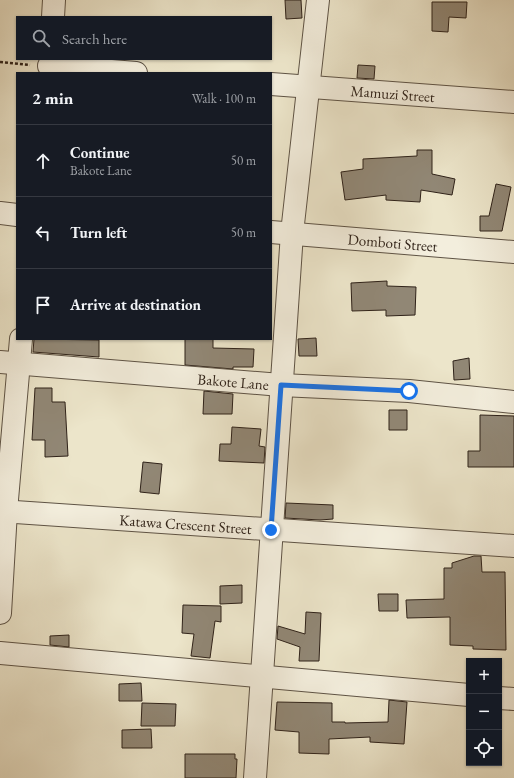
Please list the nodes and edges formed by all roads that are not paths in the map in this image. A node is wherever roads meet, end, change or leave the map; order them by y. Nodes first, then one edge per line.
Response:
1 (54, 0) edge
2 (318, 0) edge
3 (53, 16) edge
4 (49, 66) edge
5 (124, 72) edge
6 (272, 84) edge
7 (308, 86) junction
8 (514, 102) edge
9 (0, 213) edge
10 (16, 214) edge
11 (281, 233) edge
12 (514, 252) edge
13 (20, 340) edge
14 (9, 363) edge
15 (281, 385) junction
16 (514, 402) edge
17 (3, 511) edge
18 (271, 530) junction
19 (514, 546) edge
20 (0, 613) edge
21 (0, 653) edge
22 (261, 676) junction
23 (466, 696) edge
24 (502, 698) edge
25 (514, 699) edge
26 (255, 778) edge

1 - 3 street
2 - 7 street
4 - 5 street
6 - 7 street, Mamuzi Street
7 - 8 street, Mamuzi Street
7 - 11 street
9 - 10 street
11 - 12 street, Domboti Street
11 - 15 street
13 - 14 street
14 - 15 street, Bakote Lane
14 - 17 street
15 - 16 street, Bakote Lane
15 - 18 street
17 - 18 street, Katawa Crescent Street
17 - 20 street
18 - 19 street, Katawa Crescent Street
18 - 22 street
21 - 22 street
22 - 23 street
22 - 26 street
24 - 25 street

